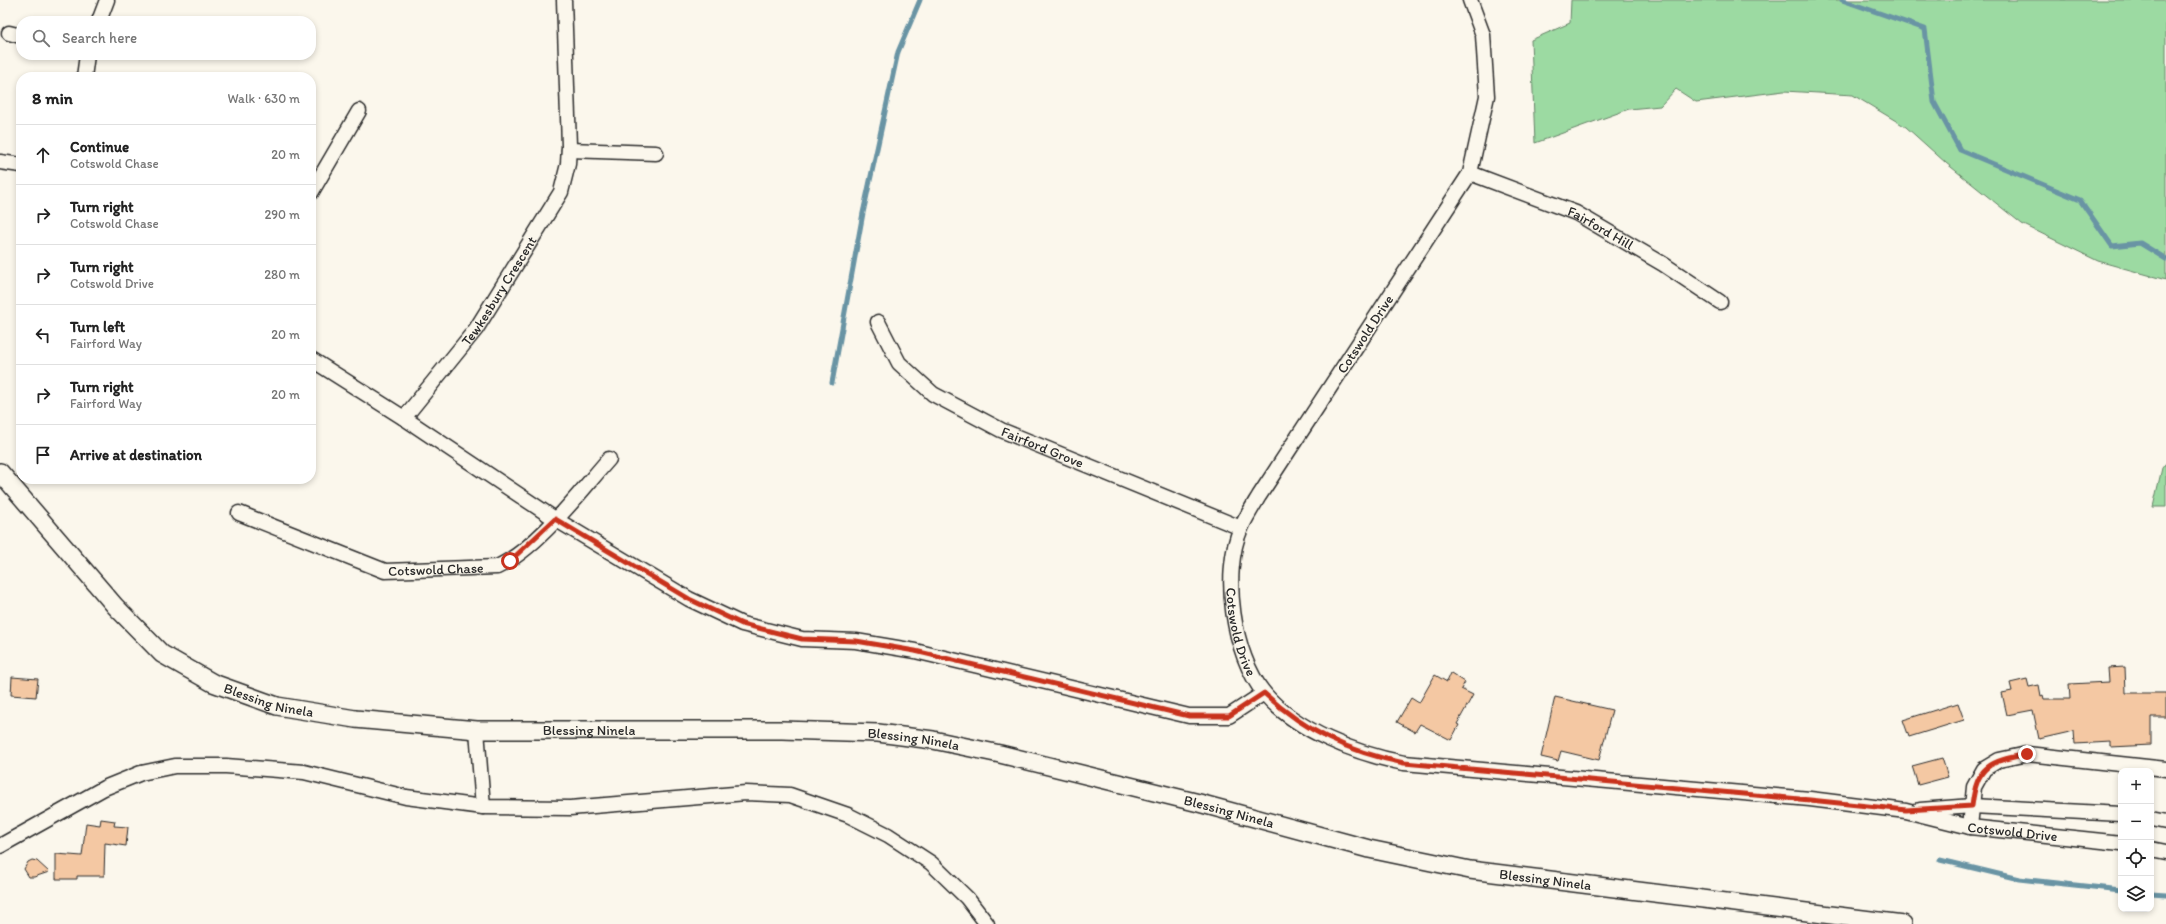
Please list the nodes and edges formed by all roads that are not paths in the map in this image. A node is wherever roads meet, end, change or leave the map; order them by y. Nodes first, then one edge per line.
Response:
1 (107, 0) edge
2 (564, 0) edge
3 (1470, 0) edge
4 (101, 16) edge
5 (86, 60) edge
6 (85, 72) edge
7 (359, 111) dead end
8 (569, 150) junction
9 (656, 153) dead end
10 (0, 162) edge
11 (16, 164) edge
12 (1470, 173) junction
13 (316, 184) edge
14 (1720, 302) dead end
15 (878, 322) dead end
16 (316, 362) edge
17 (404, 418) junction
18 (608, 459) dead end
19 (0, 472) edge
20 (239, 512) dead end
21 (555, 519) junction
22 (1241, 528) junction
23 (1264, 693) junction
24 (477, 730) junction
25 (2166, 769) edge
26 (1972, 806) junction
27 (483, 807) junction
28 (1906, 810) junction
29 (2118, 814) edge
30 (2154, 820) edge
31 (2166, 822) edge
32 (1970, 827) junction
33 (2118, 843) edge
34 (0, 846) edge
35 (2154, 850) edge
36 (2166, 852) edge
37 (987, 924) edge
38 (1903, 924) edge

1 - 4 street
2 - 8 street, Tewkesbury Crescent
3 - 12 street, Cotswold Drive
5 - 6 street
7 - 13 street
8 - 9 street
8 - 17 street, Tewkesbury Crescent
10 - 11 street
12 - 14 street, Fairford Hill
12 - 22 street, Cotswold Drive
15 - 22 street, Fairford Grove
16 - 17 street
17 - 21 street
18 - 21 street, Cotswold Chase
19 - 24 street, Blessing Ninela
20 - 21 street, Cotswold Chase
21 - 23 street
22 - 23 street, Cotswold Drive
23 - 28 street, Cotswold Drive
24 - 27 street
24 - 38 street, Blessing Ninela
25 - 26 street
26 - 28 street, Cotswold Drive
26 - 29 street, Cotswold Drive
26 - 32 street
27 - 34 street
27 - 37 street
28 - 32 street, Cotswold Drive
30 - 31 street
32 - 33 street, Cotswold Drive
35 - 36 street

